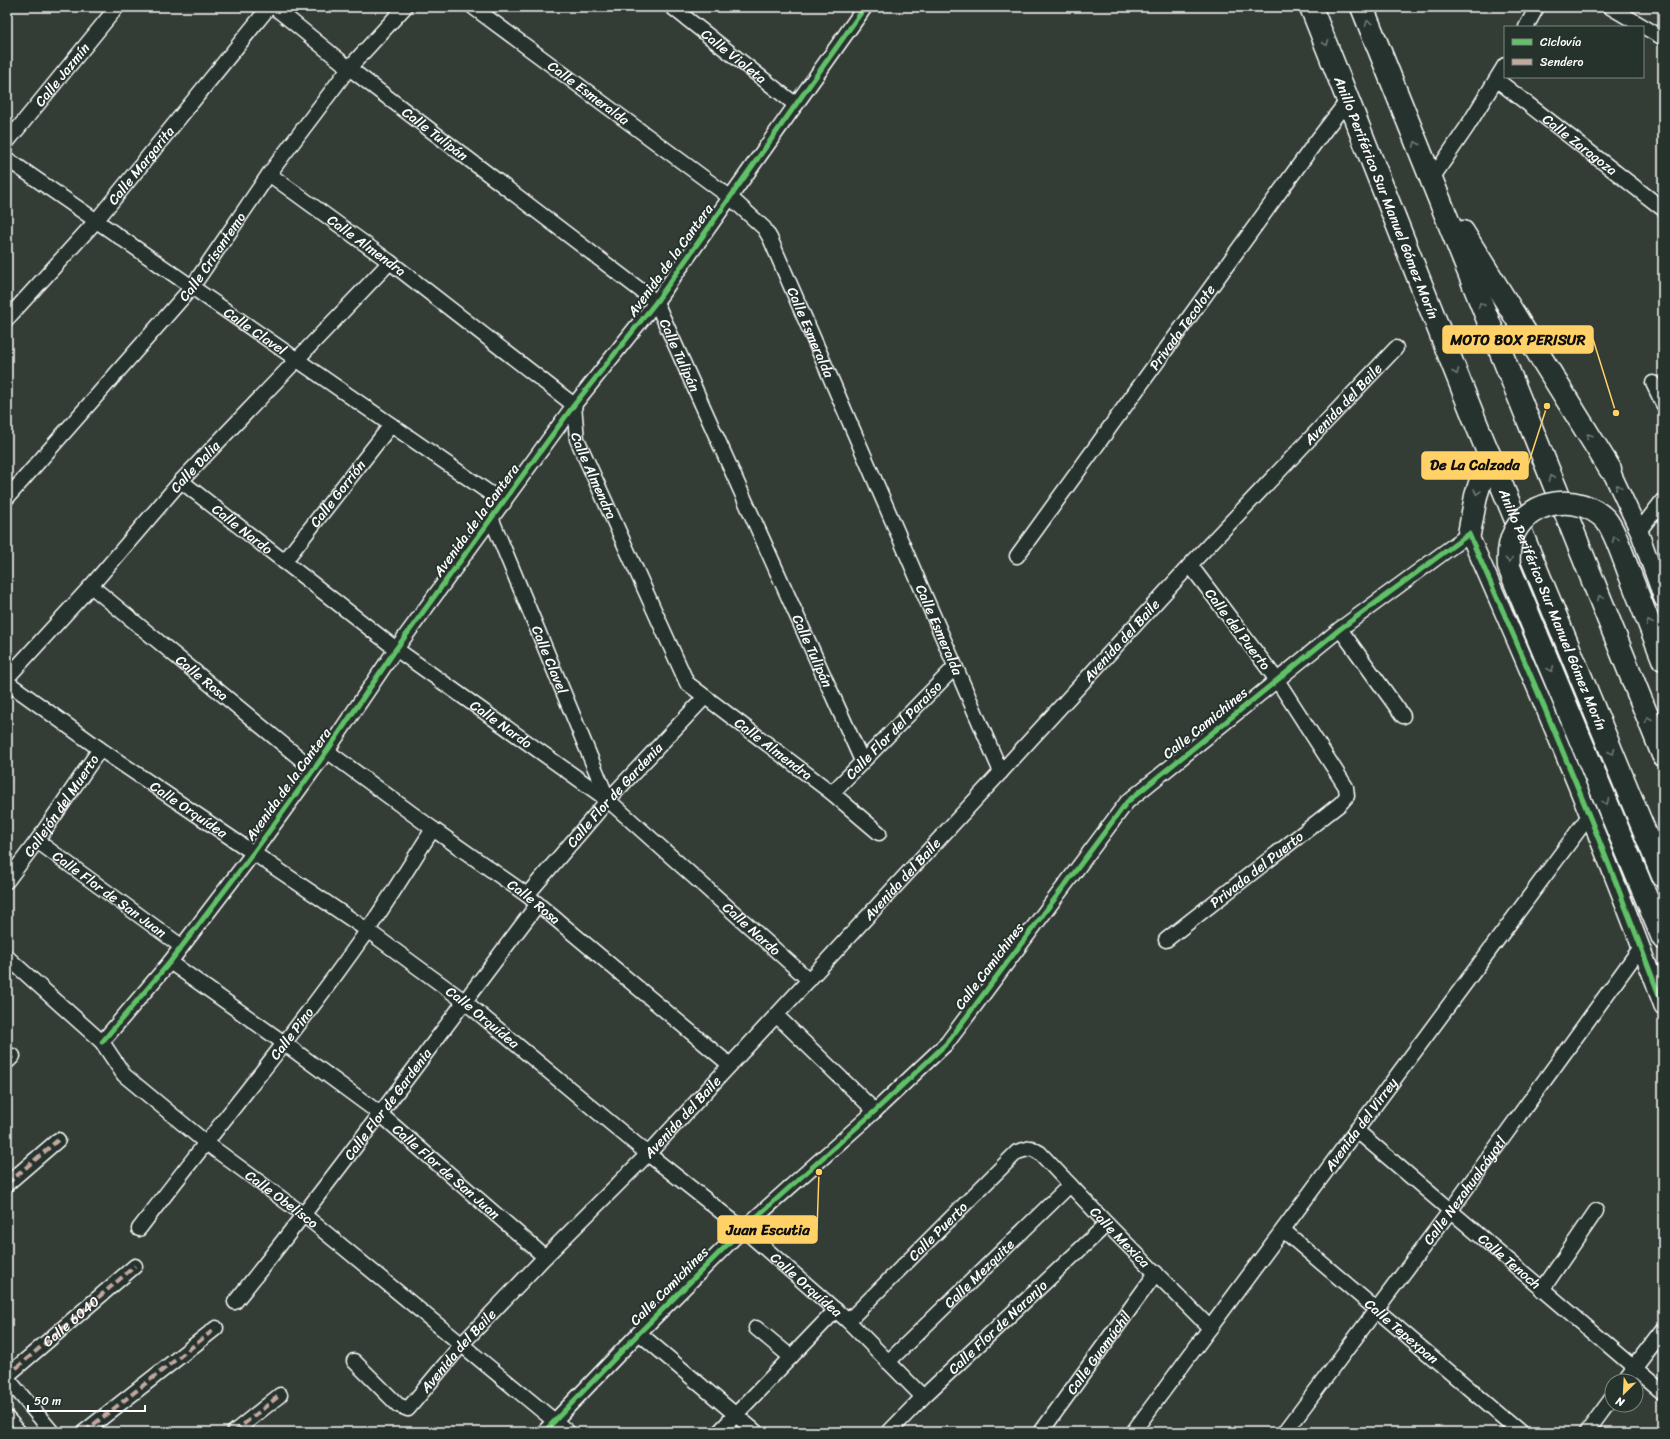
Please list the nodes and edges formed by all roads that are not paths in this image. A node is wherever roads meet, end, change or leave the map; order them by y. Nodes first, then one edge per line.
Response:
1 (117, 7) edge
2 (269, 7) edge
3 (274, 7) edge
4 (405, 7) edge
5 (473, 7) edge
6 (672, 7) edge
7 (865, 7) edge
8 (1311, 7) edge
9 (1362, 7) edge
10 (1537, 7) edge
11 (1610, 7) edge
12 (1527, 26) edge
13 (1642, 26) edge
14 (1644, 27) edge
15 (1663, 38) edge
16 (1504, 67) edge
17 (349, 68) junction
18 (1497, 80) junction
19 (1348, 100) junction
20 (796, 105) junction
21 (7, 142) edge
22 (7, 159) edge
23 (270, 174) junction
24 (1431, 180) junction
25 (731, 198) junction
26 (1663, 209) edge
27 (96, 221) junction
28 (390, 262) junction
29 (192, 287) junction
30 (656, 302) junction
31 (7, 319) edge
32 (1396, 348) dead end
33 (297, 360) junction
34 (1653, 383) dead end
35 (1663, 404) edge
36 (574, 405) junction
37 (391, 425) junction
38 (1488, 454) junction
39 (1610, 470) joint
40 (182, 481) junction
41 (7, 498) edge
42 (1663, 500) edge
43 (504, 503) junction
44 (492, 520) junction
45 (1638, 531) junction
46 (1468, 534) junction
47 (1017, 556) dead end
48 (284, 562) junction
49 (1190, 565) junction
50 (91, 586) junction
51 (1663, 599) edge
52 (1340, 629) junction
53 (396, 649) junction
54 (1663, 659) edge
55 (956, 666) junction
56 (7, 678) edge
57 (1277, 680) junction
58 (7, 682) edge
59 (705, 697) junction
60 (1403, 716) dead end
61 (100, 749) junction
62 (327, 751) junction
63 (1663, 755) edge
64 (862, 761) junction
65 (313, 769) junction
66 (1001, 772) junction
67 (832, 793) junction
68 (1347, 796) joint
69 (608, 800) junction
70 (1589, 816) junction
71 (433, 829) junction
72 (879, 833) dead end
73 (37, 842) junction
74 (254, 852) junction
75 (1663, 876) edge
76 (7, 881) edge
77 (532, 900) junction
78 (367, 930) junction
79 (1663, 938) edge
80 (1166, 940) dead end
81 (181, 946) junction
82 (1641, 947) junction
83 (7, 957) edge
84 (170, 962) junction
85 (809, 980) junction
86 (464, 1001) junction
87 (1663, 1006) edge
88 (776, 1015) junction
89 (102, 1042) junction
90 (284, 1043) junction
91 (730, 1066) junction
92 (875, 1110) junction
93 (379, 1114) junction
94 (1356, 1130) junction
95 (58, 1140) dead end
96 (205, 1142) junction
97 (1030, 1148) joint
98 (648, 1154) junction
99 (7, 1184) edge
100 (1070, 1185) junction
101 (1450, 1211) junction
102 (1596, 1211) dead end
103 (304, 1215) junction
104 (1106, 1224) junction
105 (139, 1229) dead end
106 (743, 1229) junction
107 (1283, 1230) junction
108 (545, 1257) junction
109 (135, 1266) dead end
110 (1156, 1273) junction
111 (1542, 1290) junction
112 (235, 1302) dead end
113 (1377, 1309) junction
114 (836, 1310) junction
115 (848, 1321) junction
116 (216, 1328) dead end
117 (756, 1328) dead end
118 (1210, 1328) junction
119 (1663, 1330) edge
120 (639, 1333) junction
121 (462, 1344) junction
122 (791, 1357) junction
123 (354, 1361) dead end
124 (888, 1362) junction
125 (1634, 1368) junction
126 (1630, 1373) edge
127 (7, 1377) edge
128 (1663, 1392) edge
129 (280, 1396) dead end
130 (923, 1397) junction
131 (1604, 1409) edge
132 (736, 1415) junction
133 (554, 1421) junction
134 (52, 1432) edge
135 (84, 1432) edge
136 (234, 1432) edge
137 (544, 1432) edge
138 (568, 1432) edge
139 (719, 1432) edge
140 (756, 1432) edge
141 (889, 1432) edge
142 (1041, 1432) edge
143 (1133, 1432) edge
144 (1285, 1432) edge
145 (1520, 1432) edge
146 (1587, 1432) edge

1 - 21 street, Calle Jazmín
2 - 27 street, Calle Margarita
3 - 17 street, Calle Tulipán
4 - 17 street, Calle Crisantemo
5 - 25 street, Calle Esmeralda
6 - 20 street, Calle Violeta
7 - 20 street, Avenida de la Cantera
8 -> 19 highway, Anillo Periférico Sur Manuel Gómez Morín
24 -> 9 highway
10 - 12 street
11 - 13 street
14 - 15 street
16 - 18 street
17 - 23 street, Calle Crisantemo
17 - 30 street, Calle Tulipán
18 - 24 street
18 - 26 street, Calle Zaragoza
19 -> 38 highway, Anillo Periférico Sur Manuel Gómez Morín
19 - 47 street, Privada Tecolote
20 - 25 street, Avenida de la Cantera
22 - 27 street, Calle Clavel
23 - 28 street, Calle Almendra
23 - 29 street, Calle Crisantemo
39 -> 24 highway
63 -> 24 highway
25 - 30 street, Avenida de la Cantera
25 - 55 street, Calle Esmeralda
27 - 29 street, Calle Clavel
27 - 31 street, Calle Margarita
28 - 33 street, Calle Dalia
28 - 36 street, Calle Almendra
29 - 33 street, Calle Clavel
29 - 41 street, Calle Crisantemo
30 - 36 street, Avenida de la Cantera
30 - 64 street, Calle Tulipán
32 - 49 street, Avenida del Baile
33 - 37 street, Calle Clavel
33 - 40 street, Calle Dalia
34 - 35 street
36 - 43 street, Avenida de la Cantera
36 - 59 street, Calle Almendra
37 - 43 street, Calle Clavel
37 - 48 street, Calle Gorrión
38 -> 46 highway
38 -> 75 highway, Anillo Periférico Sur Manuel Gómez Morín
45 -> 39 street
40 - 48 street, Calle Nardo
40 - 50 street, Calle Dalia
42 - 45 street
43 - 44 street, Avenida de la Cantera
44 - 53 street, Avenida de la Cantera
44 - 69 street, Calle Clavel
45 - 51 street
46 - 52 street, Calle Camichines
46 - 70 street
48 - 53 street, Calle Nardo
49 - 57 street, Calle del Puerto
49 - 66 street, Avenida del Baile
50 - 56 street, Calle Dalia
50 - 65 street, Calle Rosa
52 - 57 street, Calle Camichines
52 - 60 street
53 - 62 street, Avenida de la Cantera
53 - 69 street, Calle Nardo
54 -> 79 highway, bridge
55 - 64 street, Calle Flor del Paraíso
55 - 66 street, Calle Esmeralda
57 - 68 street, Calle del Puerto
57 - 92 street, Calle Camichines
58 - 61 street, Calle Orquídea
59 - 67 street, Calle Almendra
59 - 69 street, Calle Flor de Gardenia
61 - 73 street, Callejón del Muerto
61 - 74 street, Calle Orquídea
62 - 65 street, Avenida de la Cantera
62 - 71 street, Calle Rosa
64 - 67 street, Calle Flor del Paraíso
65 - 74 street, Avenida de la Cantera
66 - 85 street, Avenida del Baile
67 - 72 street, Calle Almendra
68 - 80 street, Privada del Puerto
69 - 77 street, Calle Flor de Gardenia
69 - 85 street, Calle Nardo
70 - 82 street
70 - 94 street, Avenida del Virrey
71 - 77 street, Calle Rosa
71 - 78 street, Calle Pino
73 - 76 street, Callejón del Muerto
73 - 81 street, Calle Flor de San Juan
74 - 78 street, Calle Orquídea
74 - 81 street, Avenida de la Cantera
77 - 86 street, Calle Flor de Gardenia
77 - 91 street, Calle Rosa
78 - 86 street, Calle Orquídea
78 - 90 street, Calle Pino
81 - 84 street, Avenida de la Cantera
82 - 87 street
82 - 101 street, Calle Nezahualcóyotl
83 - 89 street, Calle Obelisco
84 - 89 street, Avenida de la Cantera
84 - 90 street, Calle Flor de San Juan
85 - 88 street, Avenida del Baile
86 - 93 street, Calle Flor de Gardenia
86 - 98 street, Calle Orquídea
88 - 91 street, Avenida del Baile
88 - 92 street
89 - 96 street, Calle Obelisco
90 - 93 street, Calle Flor de San Juan
90 - 96 street, Calle Pino
91 - 98 street, Avenida del Baile
92 - 106 street, Calle Camichines
93 - 103 street, Calle Flor de Gardenia
93 - 108 street, Calle Flor de San Juan
94 - 101 street, Calle Tenoch
94 - 107 street, Avenida del Virrey
95 - 99 street
96 - 103 street, Calle Obelisco
96 - 105 street, Calle Pino
97 - 100 street, Calle Mexica
97 - 115 street, Calle Puerto
98 - 106 street, Calle Orquídea
98 - 108 street, Avenida del Baile
100 - 104 street, Calle Mexica
100 - 124 street, Calle Mezquite
101 - 111 street, Calle Tenoch
101 - 113 street, Calle Nezahualcóyotl
102 - 111 street
103 - 112 street, Calle Flor de Gardenia
103 - 121 street, Calle Obelisco
104 - 110 street, Calle Mexica
104 - 130 street, Calle Flor de Naranjo
106 - 114 street, Calle Orquídea
106 - 120 street, Calle Camichines
107 - 113 street, Calle Tepexpan
107 - 118 street, Avenida del Virrey
108 - 121 street, Avenida del Baile
109 - 127 street, Calle 6040
110 - 118 street, Calle Mexica
110 - 142 street, Calle Guamúchil
111 - 125 street, Calle Tenoch
113 - 144 street, Calle Nezahualcóyotl
113 - 145 street, Calle Tepexpan
114 - 115 street, Calle Orquídea
114 - 122 street
115 - 124 street, Calle Orquídea
116 - 135 street
117 - 122 street
118 - 143 street, Avenida del Virrey
119 - 125 street
120 - 132 street
120 - 133 street, Calle Camichines
121 - 123 street, Avenida del Baile
121 - 133 street, Calle Obelisco
122 - 132 street
124 - 130 street, Calle Orquídea
125 - 126 street
125 - 128 street, Calle Tenoch
127 - 134 street
129 - 136 street
130 - 141 street, Calle Flor de Naranjo
131 - 146 street
132 - 139 street
132 - 140 street
133 - 137 street, Calle Camichines
133 - 138 street, Calle Obelisco

